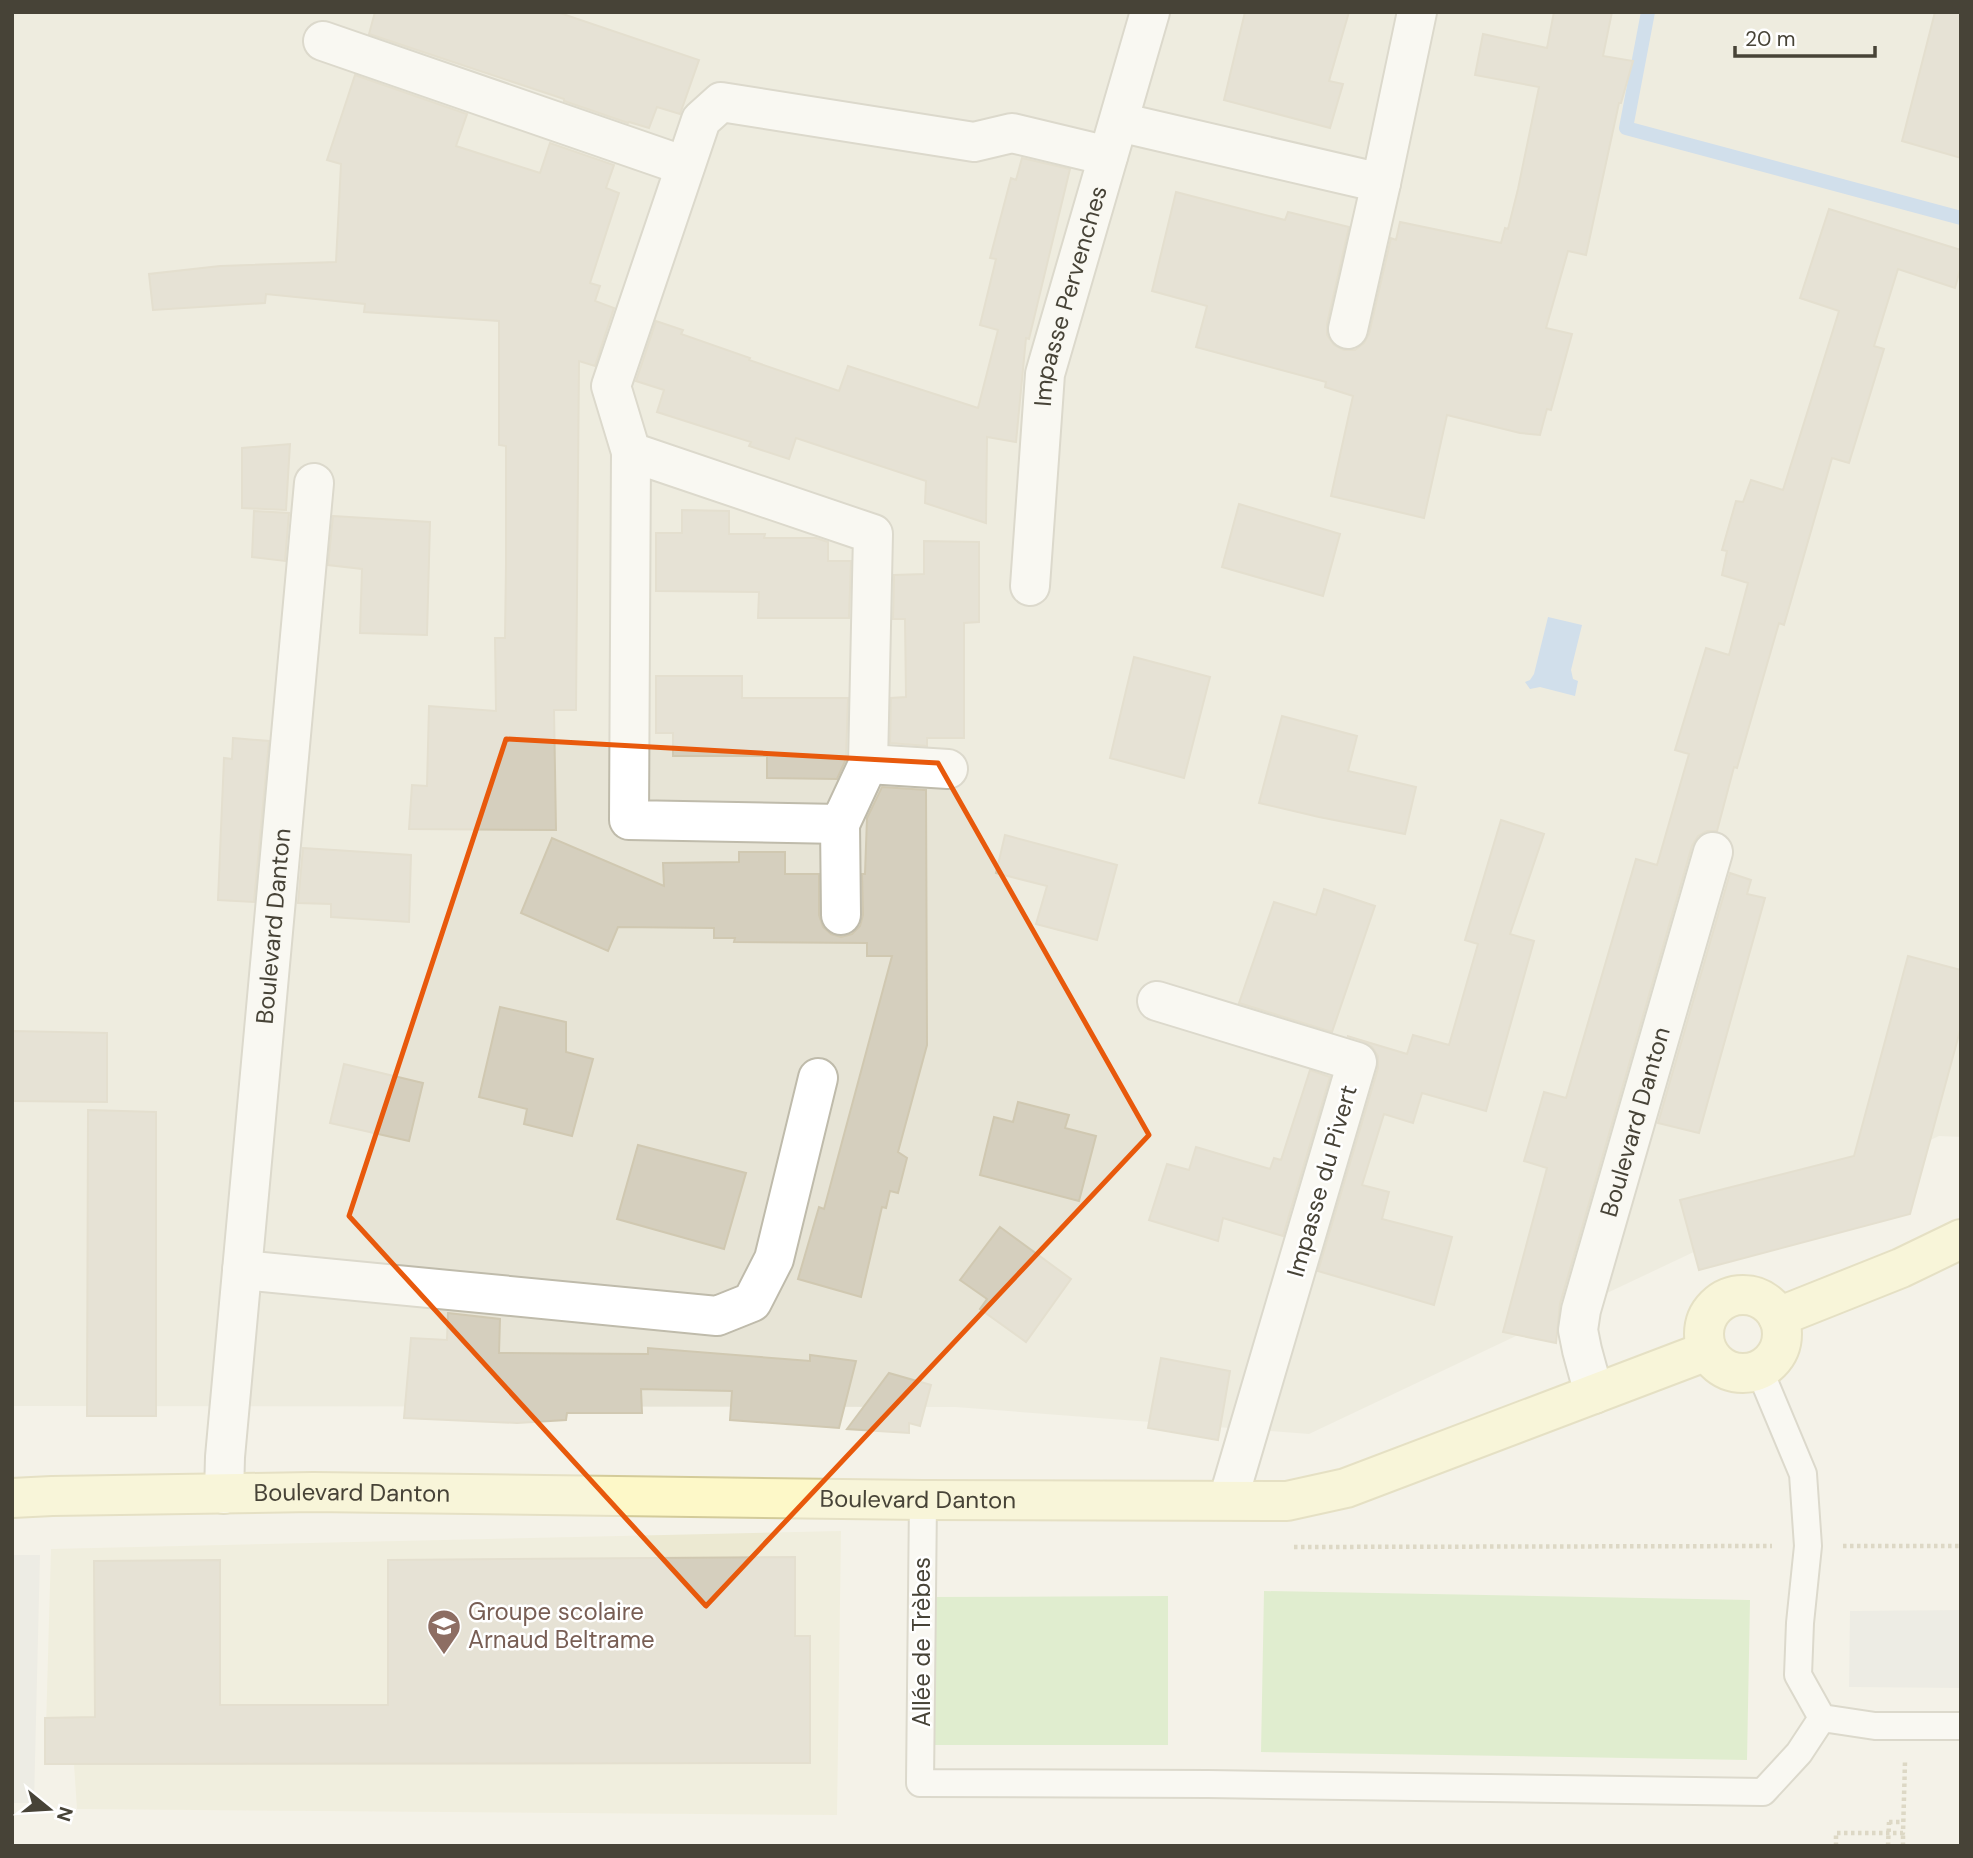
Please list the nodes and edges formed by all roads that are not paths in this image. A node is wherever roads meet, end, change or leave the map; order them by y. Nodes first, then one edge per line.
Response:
1 (1150, 12) edge
2 (1418, 12) edge
3 (323, 41) dead end
4 (1113, 139) junction
5 (685, 166) junction
6 (1381, 183) junction
7 (1348, 329) dead end
8 (631, 452) junction
9 (314, 483) dead end
10 (1030, 586) dead end
11 (868, 764) junction
12 (948, 769) dead end
13 (840, 824) junction
14 (1713, 852) dead end
15 (841, 915) dead end
16 (1157, 1001) dead end
17 (818, 1078) dead end
18 (1961, 1239) edge
19 (242, 1269) junction
20 (1778, 1317) junction
21 (1707, 1351) junction
22 (1759, 1369) junction
23 (1594, 1394) junction
24 (224, 1494) junction
25 (12, 1498) edge
26 (923, 1500) junction
27 (1228, 1500) junction
28 (1822, 1718) junction
29 (1961, 1726) edge

1 - 4 street, Impasse Pervenches
2 - 6 street
3 - 5 street
4 - 5 street
4 - 6 street
4 - 10 street, Impasse Pervenches
5 - 8 street
6 - 7 street
8 - 11 street
8 - 13 street
9 - 19 street, Boulevard Danton
11 - 12 street
11 - 13 street
13 - 15 street
14 - 23 street, Boulevard Danton
16 - 27 street, Impasse du Pivert
17 - 19 street
18 - 20 main road
19 - 24 street, Boulevard Danton
20 - 21 main road
20 - 22 main road
21 - 22 main road
21 - 23 main road, Boulevard Danton
22 - 28 lane
23 - 27 main road, Boulevard Danton
24 - 25 main road, Boulevard Danton
24 - 26 main road, Boulevard Danton
26 - 27 main road, Boulevard Danton
26 - 28 lane, Allée de Trèbes
28 - 29 lane

